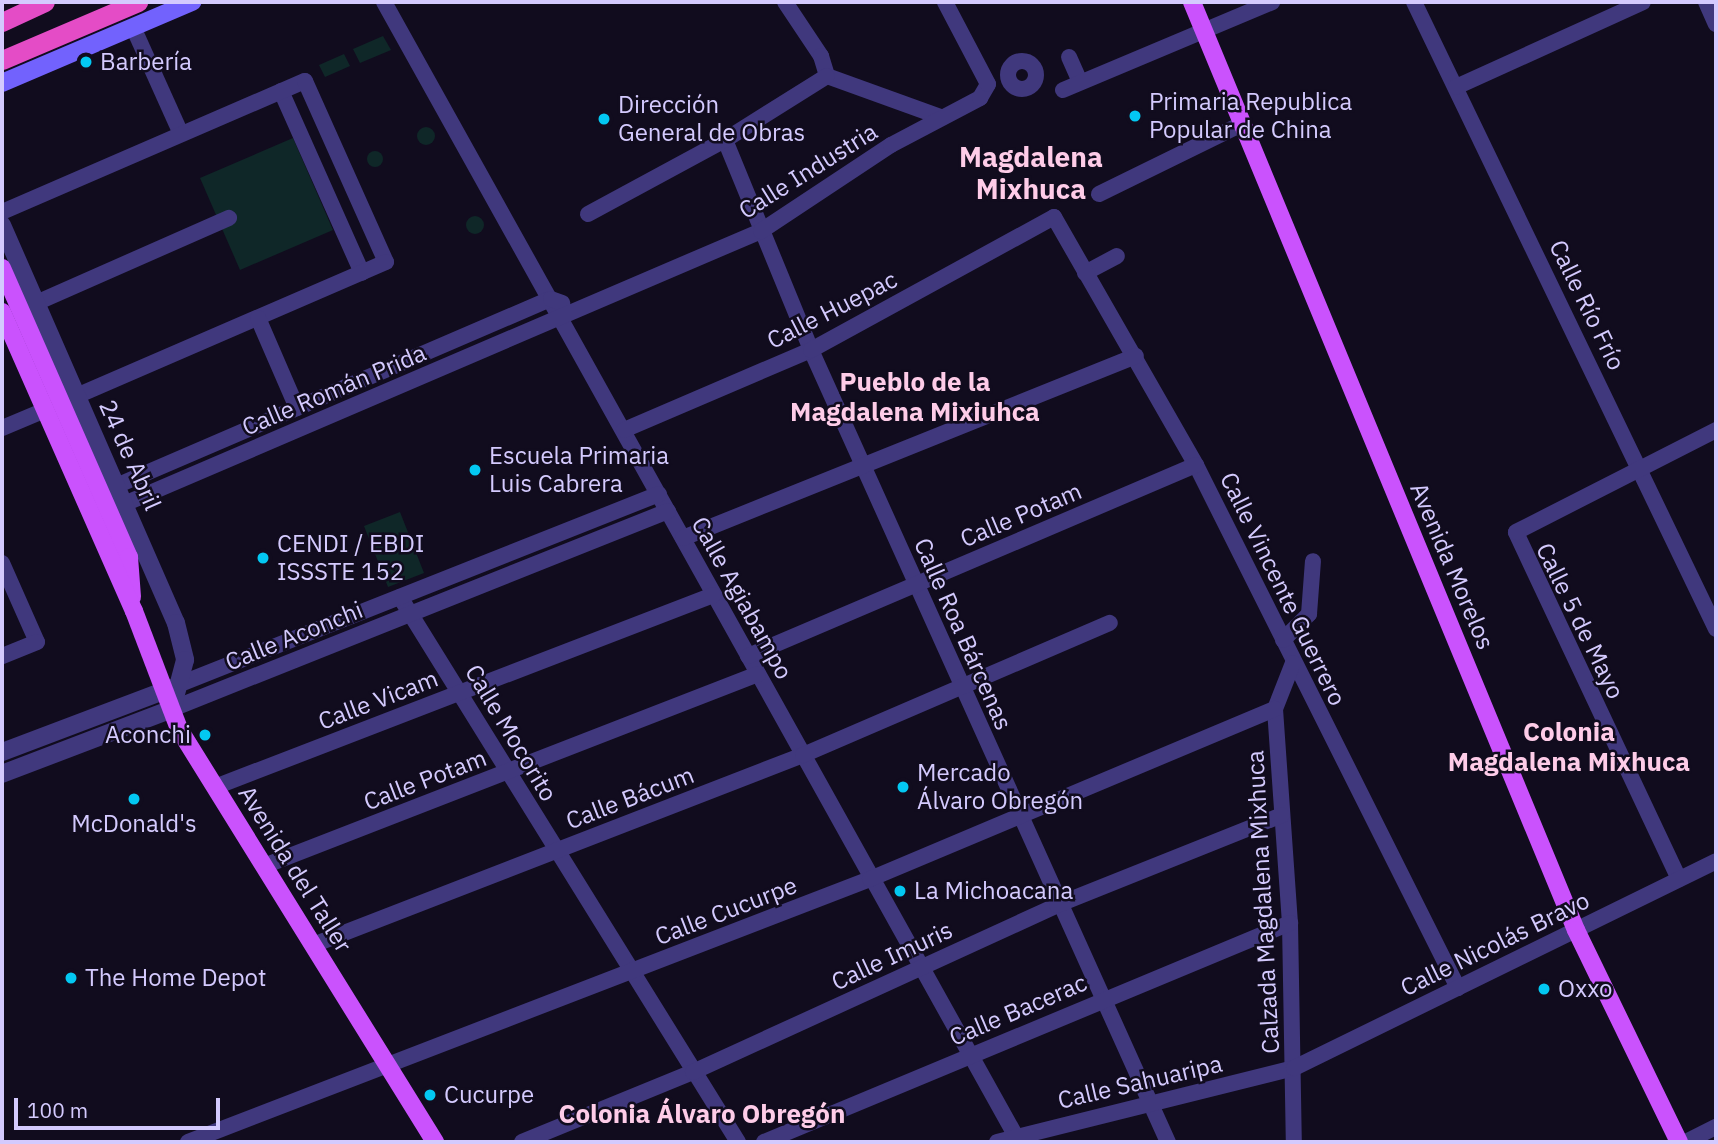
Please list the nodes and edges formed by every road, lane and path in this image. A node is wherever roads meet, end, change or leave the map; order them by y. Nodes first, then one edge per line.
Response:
1 (43, 2) edge
2 (138, 2) edge
3 (192, 2) edge
4 (384, 2) edge
5 (785, 2) edge
6 (945, 2) edge
7 (1192, 2) edge
8 (1272, 2) edge
9 (1414, 2) edge
10 (1643, 2) edge
11 (1706, 2) edge
12 (2, 13) edge
13 (2, 22) edge
14 (1716, 24) edge
15 (133, 27) junction
16 (1203, 31) junction
17 (1069, 57) dead end
18 (2, 60) edge
19 (1008, 75) dead end
20 (827, 76) junction
21 (1080, 82) junction
22 (2, 83) edge
23 (1456, 87) junction
24 (1063, 90) dead end
25 (281, 91) junction
26 (984, 91) junction
27 (940, 117) junction
28 (1242, 124) junction
29 (181, 134) junction
30 (725, 140) junction
31 (345, 170) junction
32 (321, 181) junction
33 (1099, 194) dead end
34 (2, 212) edge
35 (588, 214) dead end
36 (1054, 217) joint
37 (229, 218) dead end
38 (2, 225) edge
39 (761, 231) junction
40 (1117, 256) dead end
41 (2, 268) edge
42 (362, 273) junction
43 (1086, 273) junction
44 (551, 299) junction
45 (36, 303) junction
46 (580, 309) junction
47 (3, 316) edge
48 (258, 318) junction
49 (562, 318) junction
50 (811, 350) junction
51 (1136, 356) junction
52 (368, 378) junction
53 (77, 396) junction
54 (376, 397) junction
55 (297, 408) junction
56 (45, 410) junction
57 (2, 428) edge
58 (624, 430) junction
59 (1716, 430) edge
60 (1196, 465) junction
61 (864, 466) junction
62 (1640, 467) junction
63 (116, 486) junction
64 (659, 494) junction
65 (124, 504) junction
66 (668, 511) junction
67 (682, 538) junction
68 (1313, 561) dead end
69 (2, 563) edge
70 (916, 585) junction
71 (713, 595) junction
72 (400, 597) junction
73 (134, 611) junction
74 (411, 614) junction
75 (1714, 618) edge
76 (1110, 623) dead end
77 (1283, 640) junction
78 (2, 656) edge
79 (748, 656) junction
80 (1293, 663) junction
81 (758, 674) junction
82 (173, 687) junction
83 (962, 687) junction
84 (460, 693) junction
85 (172, 709) junction
86 (1275, 709) junction
87 (2, 752) edge
88 (803, 755) junction
89 (507, 773) junction
90 (2, 774) edge
91 (215, 787) junction
92 (1282, 815) junction
93 (1019, 816) junction
94 (557, 851) junction
95 (1716, 861) edge
96 (264, 866) junction
97 (870, 879) junction
98 (1679, 879) junction
99 (1057, 905) junction
100 (1290, 923) junction
101 (1576, 930) junction
102 (313, 945) junction
103 (920, 968) junction
104 (634, 971) junction
105 (1458, 988) junction
106 (1103, 998) junction
107 (970, 1056) junction
108 (387, 1065) junction
109 (1294, 1068) junction
110 (693, 1072) junction
111 (1151, 1103) junction
112 (1716, 1127) edge
113 (1018, 1138) edge
114 (188, 1142) edge
115 (435, 1142) edge
116 (522, 1142) edge
117 (738, 1142) edge
118 (764, 1142) edge
119 (997, 1142) edge
120 (1168, 1142) edge
121 (1294, 1142) edge
122 (1679, 1142) edge
123 (1686, 1142) edge

1 - 12 highway
1 - 13 highway
2 - 18 highway
3 - 15 main road
4 - 44 street, Calle Agiabampo
5 - 20 street
6 - 26 street
7 - 16 main road, Avenida Morelos
8 - 16 street
9 - 23 street, Calle Río Frío
10 - 23 street
11 - 14 street
15 - 22 main road
15 - 29 street
16 - 21 street
16 - 28 main road, Avenida Morelos
17 - 21 street
19 - 26 street, Calle Industria
20 - 27 street
20 - 30 street
21 - 24 street
23 - 62 street, Calle Río Frío
25 - 29 street
25 - 31 street
25 - 32 street
26 - 27 street, Calle Industria
27 - 39 street, Calle Industria
28 - 33 street
28 - 101 main road, Avenida Morelos
29 - 34 street
30 - 35 street
30 - 39 street, Calle Roa Bárcenas
31 - 32 street
31 - 42 street
32 - 42 street
36 - 43 street, Calle Vincente Guerrero
36 - 50 street, Calle Huepac
37 - 45 street
38 - 45 street, 24 de Abril
39 - 46 street, Calle Industria
39 - 50 street, Calle Roa Bárcenas
40 - 43 street
41 - 73 main road, Avenida del Taller
42 - 48 street
43 - 51 street, Calle Vincente Guerrero
44 - 46 street
44 - 49 street, Calle Agiabampo
44 - 52 street, Calle Román Prida
45 - 53 street, 24 de Abril
46 - 49 street, Calle Industria
47 - 56 main road, Avenida del Taller
48 - 53 street
48 - 55 street
49 - 54 street, Calle Román Prida
49 - 58 street, Calle Agiabampo
50 - 58 street, Calle Huepac
50 - 61 street, Calle Roa Bárcenas
51 - 60 street, Calle Vincente Guerrero
51 - 61 street
52 - 54 street
52 - 55 street, Calle Román Prida
53 - 63 street, 24 de Abril
54 - 65 street, Calle Román Prida
55 - 63 street, Calle Román Prida
56 - 57 street
56 - 73 main road, Avenida del Taller
58 - 64 street, Calle Agiabampo
59 - 62 street
60 - 70 street, Calle Potam
60 - 77 street, Calle Vincente Guerrero
61 - 67 street
61 - 70 street, Calle Roa Bárcenas
62 - 75 street, Calle Río Frío
62 - 98 street, Calle 5 de Mayo
63 - 65 street, 24 de Abril
64 - 66 street, Calle Agiabampo
64 - 72 street, Calle Aconchi
65 - 82 street, 24 de Abril
66 - 67 street, Calle Agiabampo
66 - 74 street, Calle Aconchi
67 - 71 street, Calle Agiabampo
68 - 77 street
69 - 78 street
70 - 79 street, Calle Potam
70 - 83 street, Calle Roa Bárcenas
71 - 79 street, Calle Agiabampo
71 - 84 street, Calle Vicam
72 - 74 street, Calle Mocorito
72 - 82 street, Calle Aconchi
73 - 82 main road, Avenida del Taller
74 - 84 street, Calle Mocorito
74 - 85 street, Calle Aconchi
76 - 83 street, Calle Bácum
77 - 80 street, Calle Vincente Guerrero
79 - 81 street, Calle Agiabampo
80 - 86 street, Calzada Magdalena Mixhuca
80 - 105 street, Calle Vincente Guerrero
81 - 88 street, Calle Agiabampo
81 - 89 street, Calle Potam
82 - 85 main road, Avenida del Taller
82 - 87 street
83 - 88 street, Calle Bácum
83 - 93 street, Calle Roa Bárcenas
84 - 89 street, Calle Mocorito
84 - 91 street, Calle Vicam
85 - 90 street
85 - 91 main road, Avenida del Taller
86 - 92 street, Calzada Magdalena Mixhuca
86 - 93 street, Calle Cucurpe
88 - 94 street, Calle Bácum
88 - 97 street, Calle Agiabampo
89 - 94 street, Calle Mocorito
89 - 96 street, Calle Potam
91 - 96 main road, Avenida del Taller
92 - 99 street, Calle Imuris
92 - 100 street, Calzada Magdalena Mixhuca
93 - 97 street, Calle Cucurpe
93 - 99 street, Calle Roa Bárcenas
94 - 102 street, Calle Bácum
94 - 104 street, Calle Mocorito
95 - 98 street, Calle Nicolás Bravo
96 - 102 main road, Avenida del Taller
97 - 103 street, Calle Agiabampo
97 - 104 street, Calle Cucurpe
98 - 101 street, Calle Nicolás Bravo
99 - 103 street, Calle Imuris
99 - 106 street, Calle Roa Bárcenas
100 - 106 street, Calle Bacerac
100 - 109 street, Calzada Magdalena Mixhuca
101 - 105 street, Calle Nicolás Bravo
101 - 122 main road, Avenida Morelos
102 - 108 main road, Avenida del Taller
103 - 107 street, Calle Agiabampo
103 - 110 street, Calle Imuris
104 - 108 street, Calle Cucurpe
104 - 110 street, Calle Mocorito
105 - 109 street, Calle Nicolás Bravo
106 - 107 street, Calle Bacerac
106 - 111 street, Calle Roa Bárcenas
107 - 113 street, Calle Agiabampo
107 - 118 street, Calle Bacerac
108 - 114 street, Calle Cucurpe
108 - 115 main road, Avenida del Taller
109 - 111 street, Calle Sahuaripa
109 - 121 street, Calzada Magdalena Mixhuca
110 - 116 street, Calle Imuris
110 - 117 street, Calle Mocorito
111 - 113 street, Calle Sahuaripa
111 - 120 street, Calle Roa Bárcenas
112 - 123 street
113 - 119 street, Calle Sahuaripa

